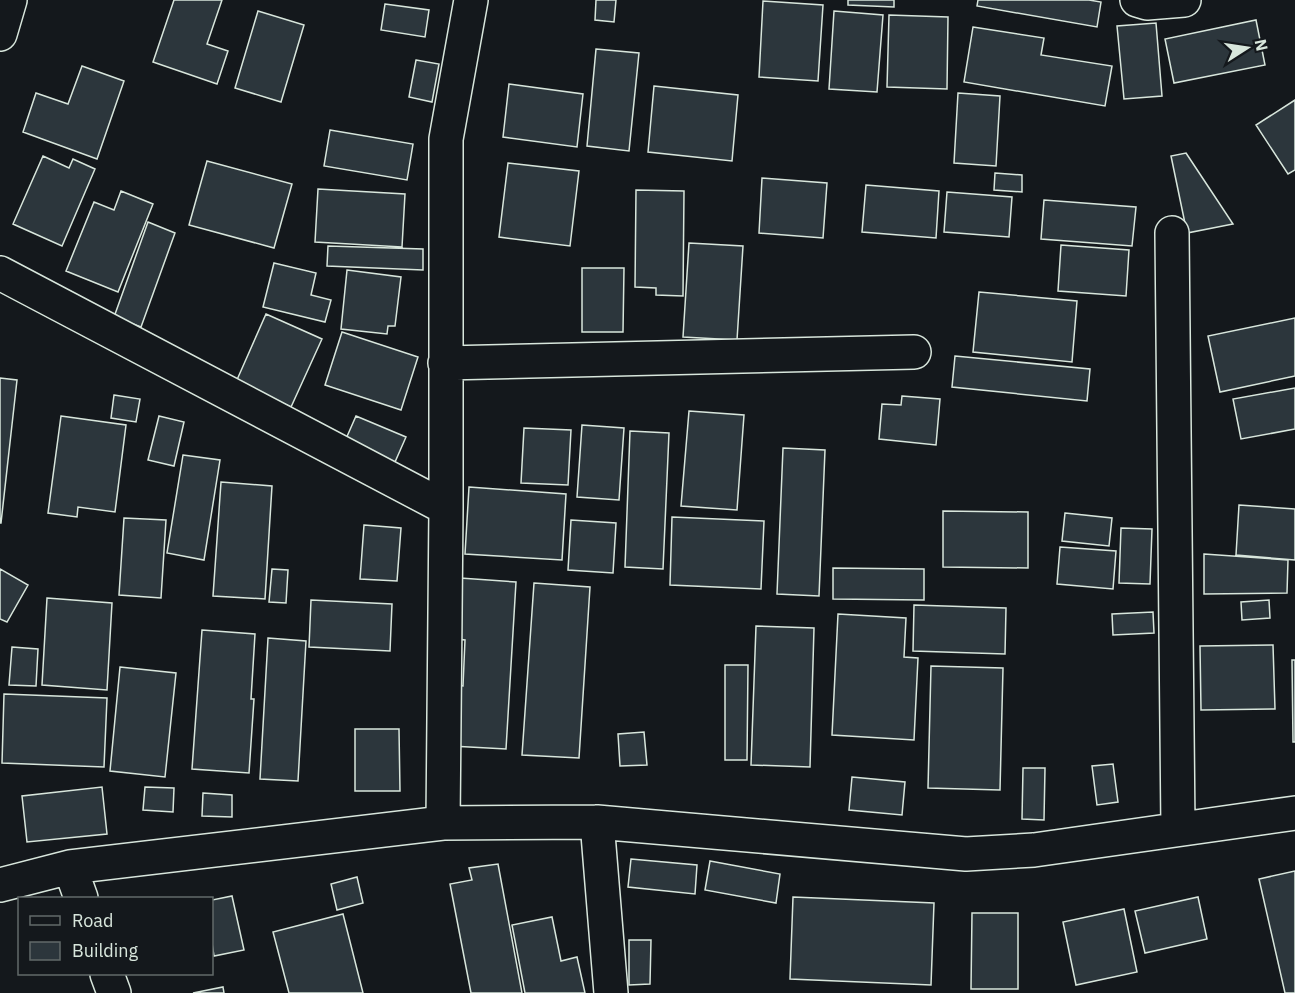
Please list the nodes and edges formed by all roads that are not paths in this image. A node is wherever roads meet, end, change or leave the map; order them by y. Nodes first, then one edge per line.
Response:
1 (10, 0) edge
2 (471, 0) edge
3 (1137, 0) edge
4 (1184, 0) edge
5 (0, 34) edge
6 (1172, 233) dead end
7 (0, 273) edge
8 (914, 352) dead end
9 (446, 363) junction
10 (446, 508) junction
11 (1295, 813) edge
12 (597, 822) junction
13 (442, 823) junction
14 (1178, 829) junction
15 (70, 867) junction
16 (0, 885) edge
17 (81, 897) edge
18 (107, 975) edge
19 (114, 993) edge
20 (611, 993) edge

1 - 5 street
2 - 9 street
3 - 4 street
6 - 14 street
7 - 10 street
8 - 9 street
9 - 10 street
10 - 13 street
11 - 14 street
12 - 13 street
12 - 14 street
12 - 20 street
13 - 15 street
15 - 16 street
15 - 17 street
18 - 19 street

